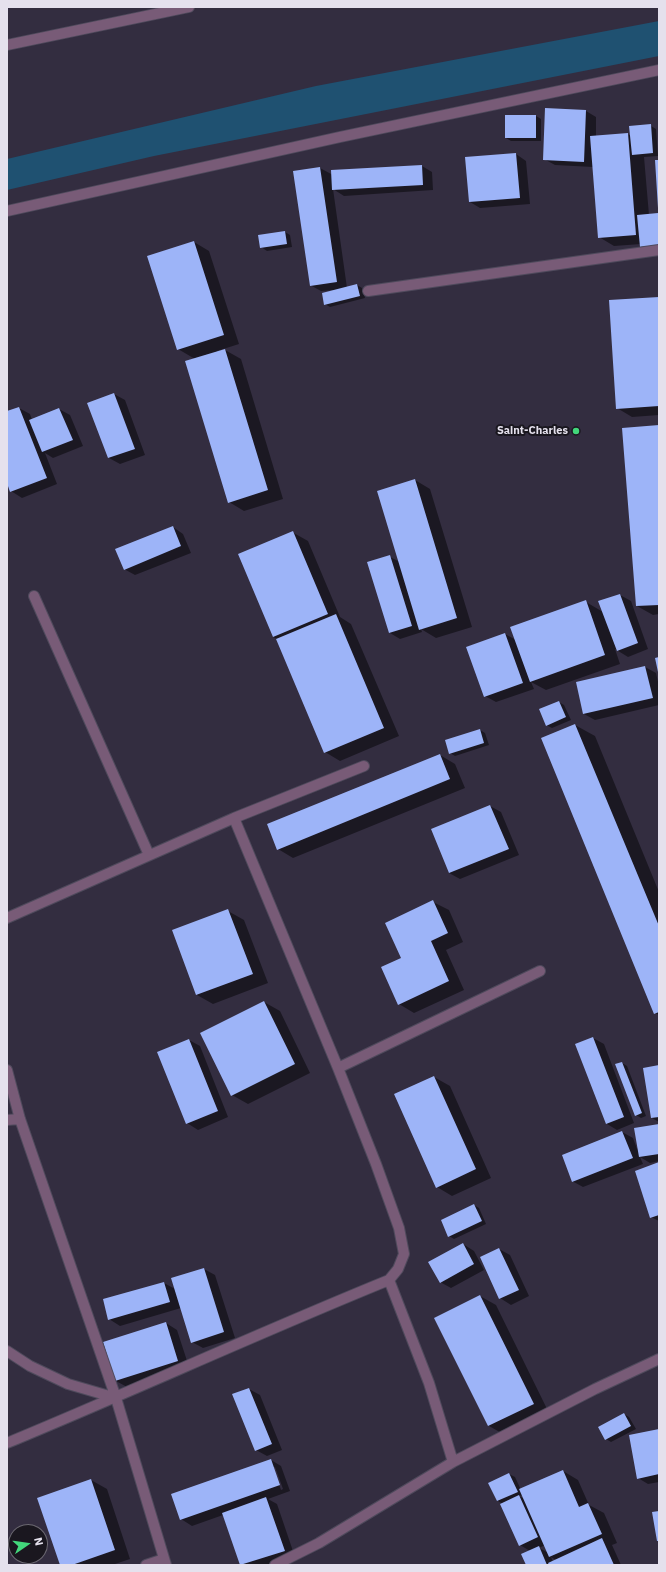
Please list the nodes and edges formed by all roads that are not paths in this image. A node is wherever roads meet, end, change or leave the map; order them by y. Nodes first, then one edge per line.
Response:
1 (189, 7) edge
2 (7, 45) edge
3 (659, 70) edge
4 (7, 212) edge
5 (659, 250) edge
6 (368, 291) dead end
7 (34, 596) dead end
8 (364, 766) dead end
9 (234, 818) junction
10 (149, 855) junction
11 (7, 918) edge
12 (540, 971) dead end
13 (338, 1068) junction
14 (7, 1070) edge
15 (20, 1119) junction
16 (7, 1120) edge
17 (389, 1280) junction
18 (7, 1352) edge
19 (659, 1361) edge
20 (116, 1398) junction
21 (7, 1443) edge
22 (453, 1462) junction
23 (165, 1562) edge
24 (146, 1565) edge
25 (275, 1565) edge

1 - 2 street
3 - 4 street
5 - 6 street
7 - 10 street
8 - 9 street
9 - 10 street
9 - 13 street
10 - 11 street
12 - 13 street
13 - 17 street
14 - 15 street
15 - 16 street
15 - 20 street
17 - 20 street
17 - 22 street
18 - 20 street
19 - 22 street
20 - 21 street
20 - 23 street
22 - 25 street
23 - 24 street

